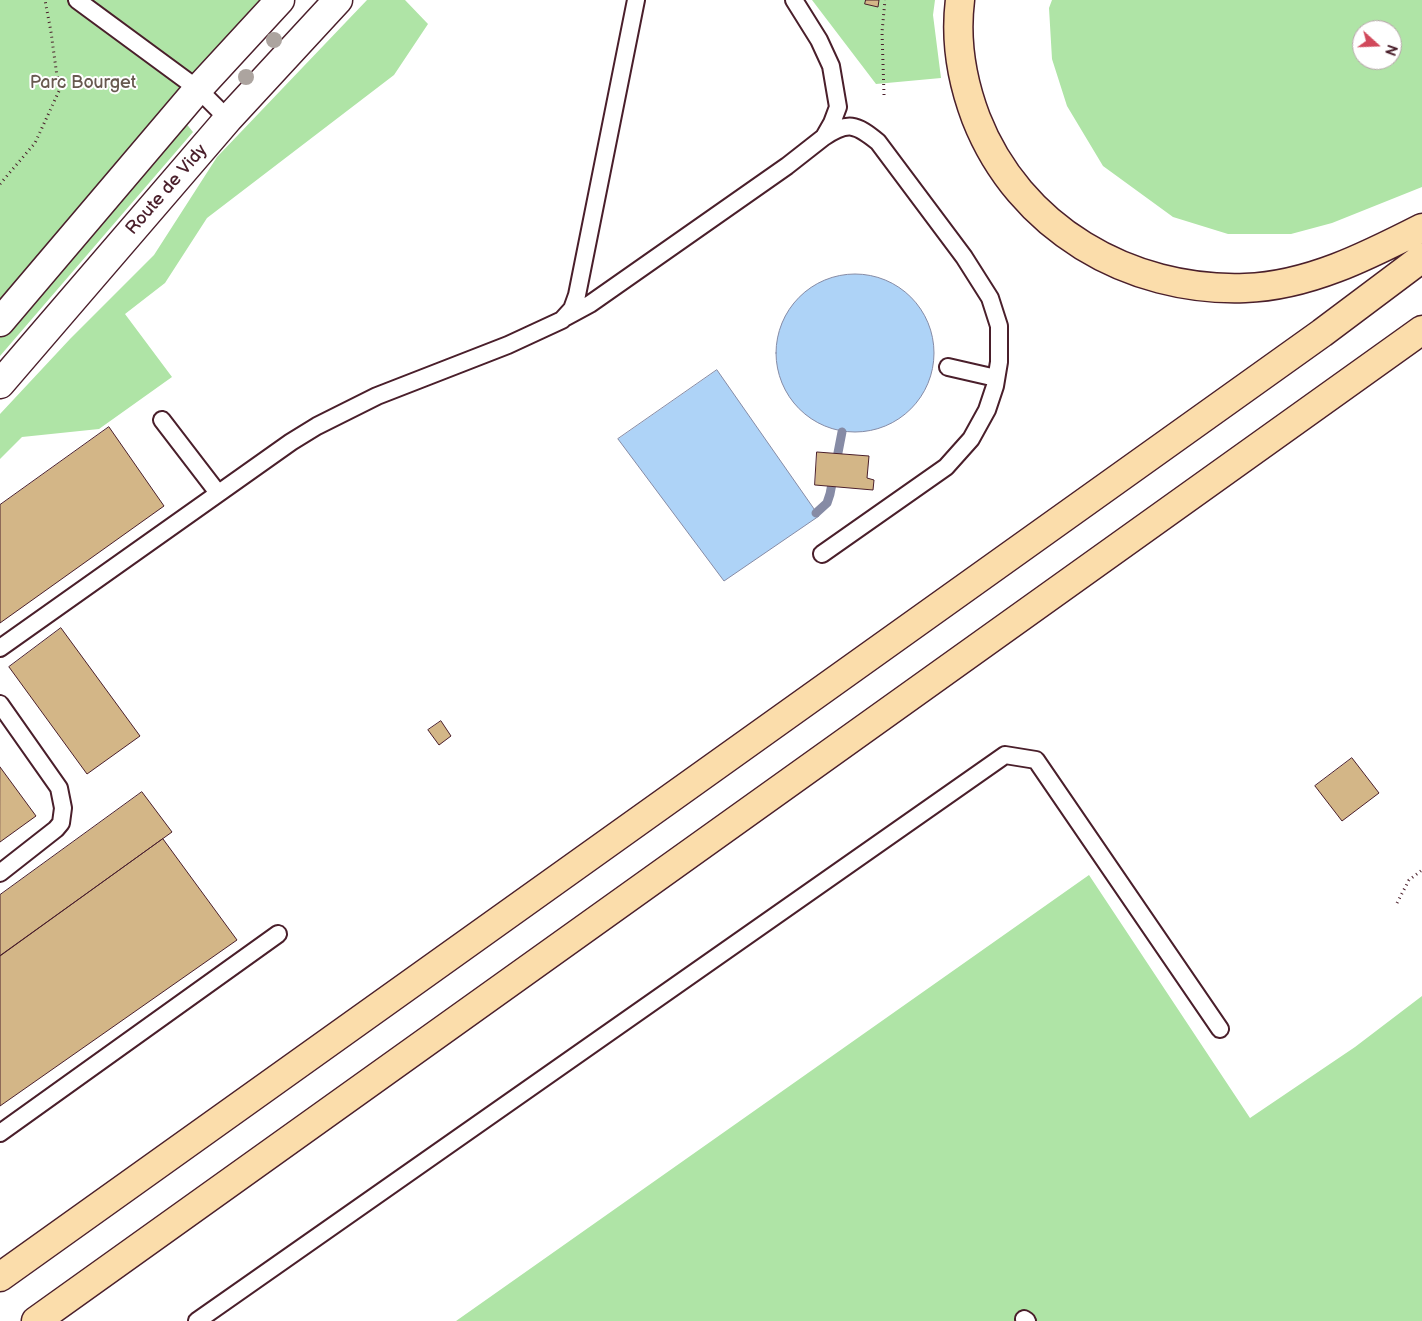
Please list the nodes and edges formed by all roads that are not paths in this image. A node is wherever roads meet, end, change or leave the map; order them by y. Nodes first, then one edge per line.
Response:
1 (78, 0) edge
2 (280, 0) edge
3 (338, 0) edge
4 (636, 0) edge
5 (794, 0) edge
6 (960, 0) edge
7 (198, 89) junction
8 (228, 119) junction
9 (824, 137) junction
10 (1422, 228) edge
11 (1422, 258) edge
12 (563, 319) junction
13 (0, 322) edge
14 (1422, 330) edge
15 (948, 367) dead end
16 (996, 378) junction
17 (0, 384) edge
18 (162, 420) dead end
19 (218, 493) junction
20 (822, 554) dead end
21 (0, 648) edge
22 (0, 704) edge
23 (0, 873) edge
24 (278, 934) dead end
25 (1220, 1029) dead end
26 (0, 1133) edge
27 (0, 1277) edge
28 (36, 1321) edge
29 (197, 1321) edge

1 - 7 lane
2 - 7 street
3 - 8 street, Route de Vidy
4 - 12 lane
5 - 9 lane
6 - 10 highway
7 - 8 lane
7 - 13 street
8 - 17 street, Route de Vidy
9 - 12 lane
9 - 16 lane
11 - 27 highway
12 - 19 lane
14 - 28 highway
15 - 16 lane
16 - 20 lane
18 - 19 lane
19 - 21 lane
22 - 23 lane
24 - 26 lane
25 - 29 lane

